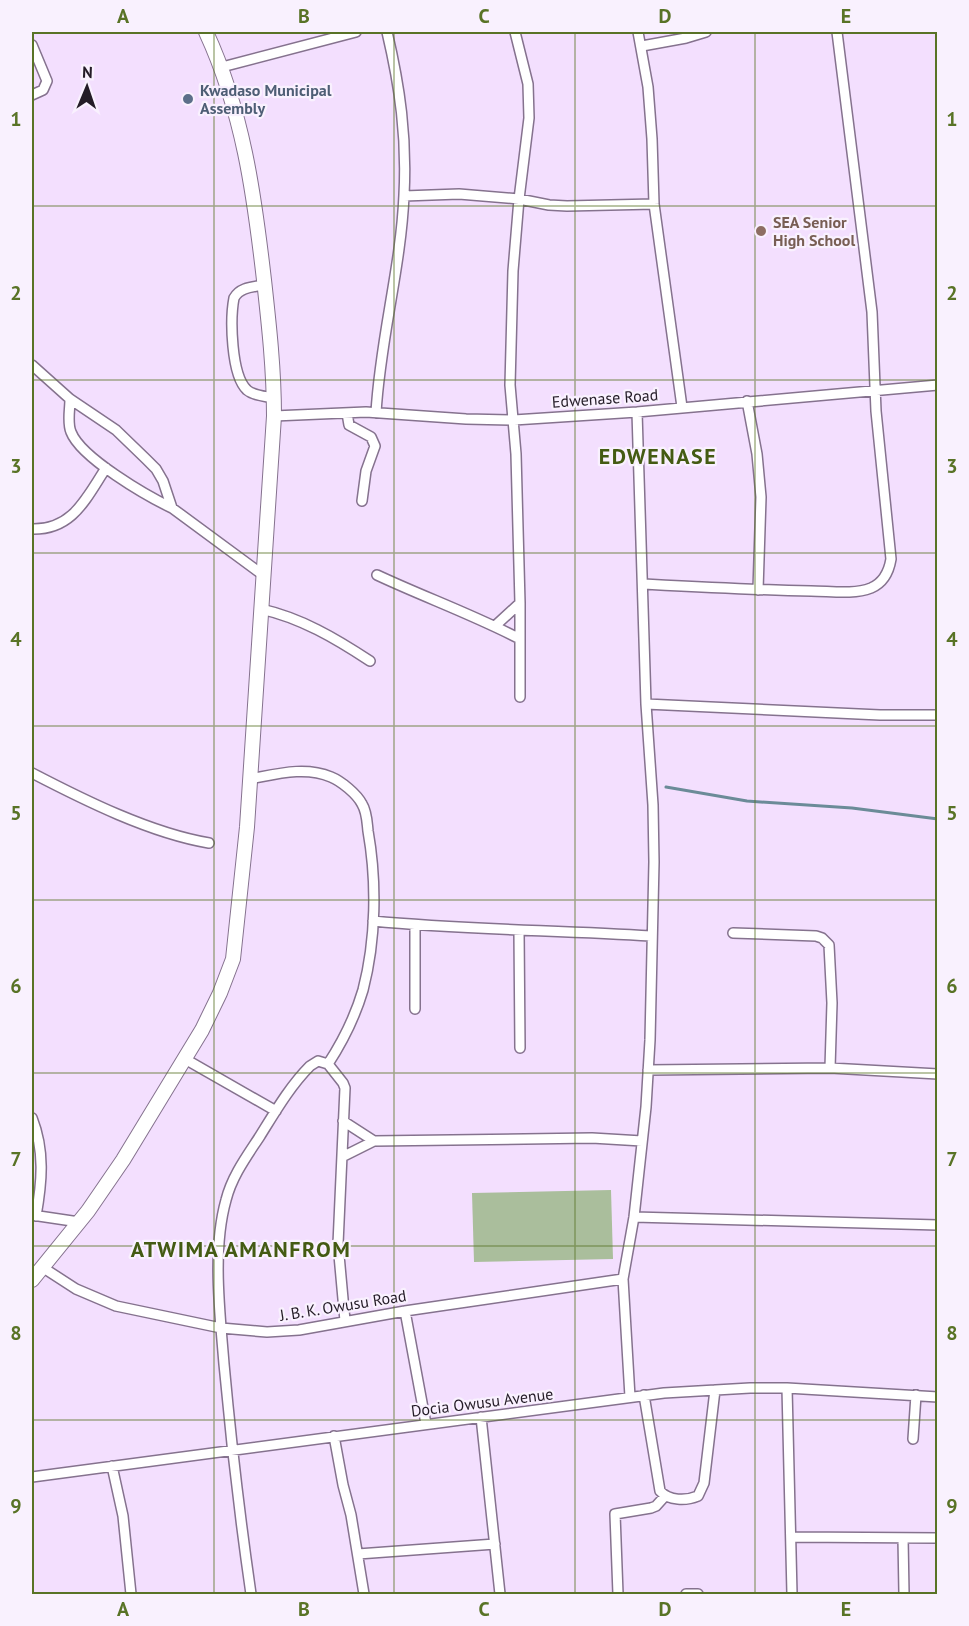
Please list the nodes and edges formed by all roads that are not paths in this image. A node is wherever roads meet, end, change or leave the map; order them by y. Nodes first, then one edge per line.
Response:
1 (206, 32) edge
2 (356, 32) edge
3 (387, 32) edge
4 (515, 32) edge
5 (638, 32) edge
6 (706, 32) edge
7 (837, 32) edge
8 (32, 45) edge
9 (642, 46) junction
10 (222, 67) junction
11 (32, 95) edge
12 (404, 196) junction
13 (519, 198) junction
14 (654, 204) junction
15 (264, 285) junction
16 (32, 365) edge
17 (938, 385) edge
18 (875, 390) junction
19 (274, 398) junction
20 (70, 399) junction
21 (747, 401) junction
22 (682, 407) junction
23 (637, 412) junction
24 (347, 413) junction
25 (376, 413) junction
26 (274, 417) junction
27 (514, 420) junction
28 (106, 468) junction
29 (362, 501) dead end
30 (172, 508) junction
31 (32, 529) edge
32 (377, 575) dead end
33 (263, 576) junction
34 (644, 584) junction
35 (759, 590) junction
36 (520, 603) junction
37 (261, 609) junction
38 (495, 626) junction
39 (520, 639) junction
40 (370, 661) dead end
41 (520, 697) dead end
42 (646, 705) junction
43 (938, 715) edge
44 (32, 773) edge
45 (250, 779) junction
46 (209, 843) dead end
47 (373, 921) junction
48 (415, 925) junction
49 (519, 931) junction
50 (733, 933) dead end
51 (651, 936) junction
52 (415, 1009) dead end
53 (520, 1048) dead end
54 (185, 1059) junction
55 (328, 1064) junction
56 (830, 1068) junction
57 (648, 1070) junction
58 (938, 1074) edge
59 (276, 1111) junction
60 (32, 1118) edge
61 (343, 1121) junction
62 (374, 1141) junction
63 (642, 1141) junction
64 (342, 1157) junction
65 (34, 1216) edge
66 (634, 1217) junction
67 (79, 1222) junction
68 (938, 1225) edge
69 (42, 1267) junction
70 (623, 1279) junction
71 (32, 1280) edge
72 (405, 1311) junction
73 (345, 1321) junction
74 (221, 1328) junction
75 (787, 1388) junction
76 (715, 1390) junction
77 (644, 1395) junction
78 (916, 1395) junction
79 (630, 1397) junction
80 (938, 1397) edge
81 (482, 1418) junction
82 (426, 1424) junction
83 (334, 1436) junction
84 (913, 1439) dead end
85 (232, 1450) junction
86 (112, 1466) junction
87 (32, 1477) edge
88 (665, 1496) junction
89 (790, 1537) junction
90 (903, 1538) junction
91 (938, 1538) edge
92 (495, 1544) junction
93 (358, 1554) junction
94 (131, 1594) edge
95 (251, 1594) edge
96 (364, 1594) edge
97 (500, 1594) edge
98 (618, 1594) edge
99 (686, 1594) edge
100 (698, 1594) edge
101 (792, 1594) edge
102 (904, 1594) edge

1 - 10 street
2 - 10 street
3 - 12 street
4 - 13 street
5 - 9 street
6 - 9 street
7 - 18 street
8 - 11 street
9 - 14 street
10 - 15 street
12 - 13 street
12 - 25 street
13 - 14 street
13 - 27 street
14 - 22 street
15 - 19 street
15 - 19 street
16 - 20 street
17 - 18 street, Edwenase Road
18 - 21 street, Edwenase Road
18 - 35 street
19 - 26 street
20 - 28 street
20 - 30 street
21 - 22 street, Edwenase Road
21 - 35 street
22 - 23 street, Edwenase Road
23 - 27 street, Edwenase Road
23 - 34 street
24 - 25 street, Edwenase Road
24 - 26 street, Edwenase Road
24 - 29 street
25 - 27 street, Edwenase Road
26 - 33 street
27 - 36 street
28 - 30 street
28 - 31 street
30 - 33 street
32 - 38 street
33 - 37 street
34 - 35 street
34 - 42 street
36 - 38 street
36 - 39 street
37 - 40 street
37 - 45 street
38 - 39 street
39 - 41 street
42 - 43 street
42 - 51 street
44 - 46 street
45 - 47 street
45 - 54 street
47 - 48 street
47 - 55 street
48 - 49 street
48 - 52 street
49 - 51 street
49 - 53 street
50 - 56 street
51 - 57 street
54 - 59 street
54 - 67 street
55 - 59 street
55 - 61 street
56 - 57 street
56 - 58 street
57 - 63 street
59 - 74 street
60 - 65 street
61 - 62 street
61 - 64 street
62 - 63 street
62 - 64 street
63 - 66 street
64 - 73 street
65 - 67 street
66 - 68 street
66 - 70 street
67 - 69 street
69 - 71 street
69 - 74 street, J. B. K. Owusu Road
70 - 72 street, J. B. K. Owusu Road
70 - 79 street
72 - 73 street, J. B. K. Owusu Road
72 - 82 street
73 - 74 street, J. B. K. Owusu Road
74 - 85 street
75 - 76 street, Docia Owusu Avenue
75 - 78 street, Docia Owusu Avenue
75 - 89 street
76 - 77 street, Docia Owusu Avenue
76 - 88 street
77 - 79 street, Docia Owusu Avenue
77 - 88 street
78 - 80 street, Docia Owusu Avenue
78 - 84 street
79 - 81 street, Docia Owusu Avenue
81 - 82 street, Docia Owusu Avenue
81 - 92 street
82 - 83 street, Docia Owusu Avenue
83 - 85 street, Docia Owusu Avenue
83 - 93 street
85 - 86 street, Docia Owusu Avenue
85 - 95 street
86 - 87 street, Docia Owusu Avenue
86 - 94 street
88 - 98 street
89 - 90 street
89 - 101 street
90 - 91 street
90 - 102 street
92 - 93 street
92 - 97 street
93 - 96 street
99 - 100 street

